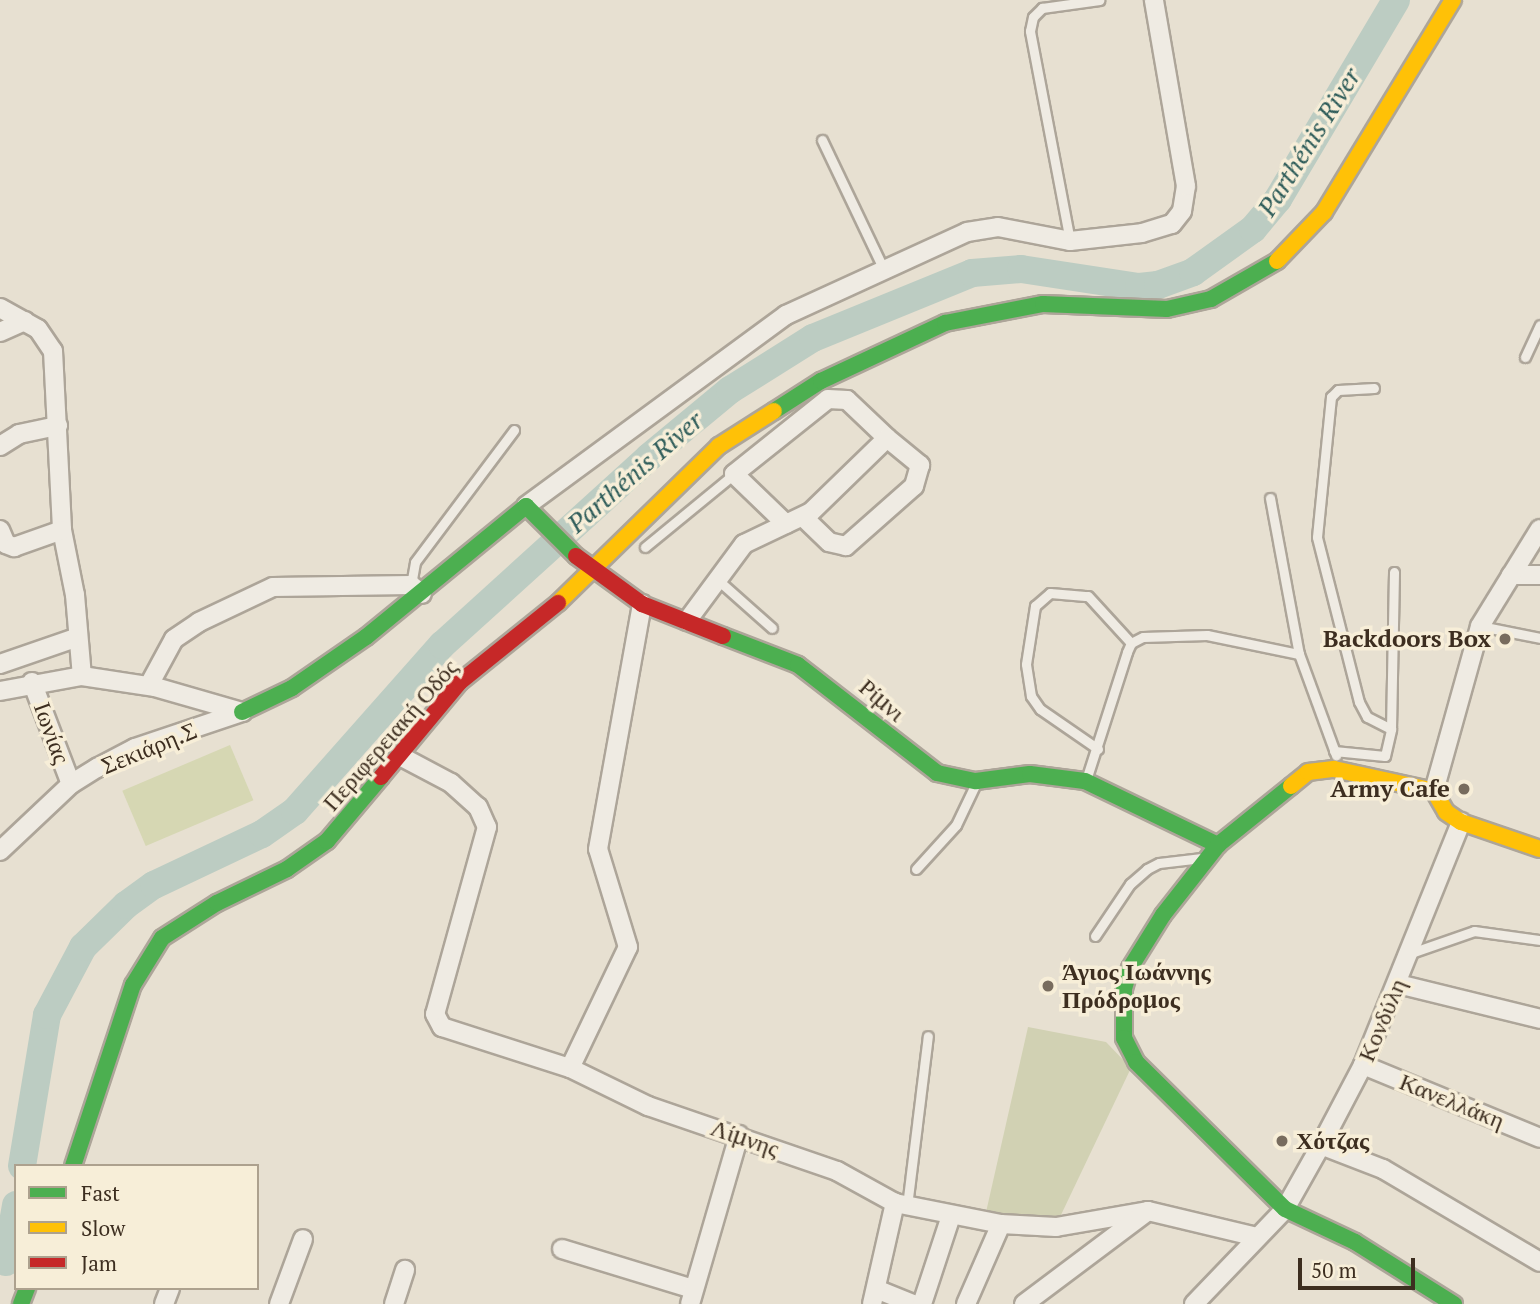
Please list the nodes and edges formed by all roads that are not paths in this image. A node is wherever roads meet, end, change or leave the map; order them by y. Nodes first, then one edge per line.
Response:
1 (1099, 0) edge
2 (1154, 0) edge
3 (1453, 0) edge
4 (822, 140) dead end
5 (1070, 241) junction
6 (884, 271) junction
7 (0, 308) edge
8 (25, 321) junction
9 (1540, 325) edge
10 (0, 332) edge
11 (1525, 357) dead end
12 (1374, 388) dead end
13 (58, 426) junction
14 (514, 430) dead end
15 (887, 438) junction
16 (0, 446) edge
17 (734, 474) junction
18 (1270, 498) dead end
19 (526, 506) junction
20 (803, 517) junction
21 (786, 524) junction
22 (1540, 529) edge
23 (62, 530) junction
24 (1, 541) edge
25 (645, 547) dead end
26 (589, 569) junction
27 (1394, 572) dead end
28 (1511, 575) junction
29 (1540, 575) edge
30 (718, 580) junction
31 (416, 589) junction
32 (642, 604) junction
33 (687, 621) junction
34 (1479, 626) junction
35 (772, 628) dead end
36 (75, 638) junction
37 (1540, 638) edge
38 (1131, 643) junction
39 (1299, 654) junction
40 (0, 664) edge
41 (82, 676) junction
42 (32, 682) junction
43 (149, 685) junction
44 (0, 691) edge
45 (242, 712) junction
46 (1391, 729) junction
47 (1098, 748) junction
48 (1334, 751) junction
49 (400, 756) junction
50 (1342, 771) junction
51 (976, 781) junction
52 (1085, 781) junction
53 (71, 785) junction
54 (1434, 791) junction
55 (1461, 822) junction
56 (0, 825) edge
57 (4, 847) edge
58 (1540, 849) edge
59 (1213, 851) junction
60 (916, 869) dead end
61 (1095, 936) dead end
62 (1540, 940) edge
63 (1411, 953) junction
64 (1398, 984) junction
65 (1540, 1019) edge
66 (928, 1036) dead end
67 (1363, 1065) junction
68 (570, 1068) junction
69 (738, 1135) junction
70 (1540, 1138) edge
71 (1321, 1145) junction
72 (73, 1164) edge
73 (901, 1205) junction
74 (1285, 1209) junction
75 (1148, 1211) junction
76 (951, 1216) junction
77 (1001, 1224) junction
78 (1257, 1237) junction
79 (303, 1239) dead end
80 (562, 1249) dead end
81 (1540, 1262) edge
82 (405, 1270) dead end
83 (692, 1296) edge
84 (874, 1296) edge
85 (279, 1304) edge
86 (394, 1304) edge
87 (913, 1304) edge
88 (922, 1304) edge
89 (966, 1304) edge
90 (1024, 1304) edge
91 (1194, 1304) edge
92 (1454, 1304) edge

1 - 5 lane
2 - 5 street
3 - 26 street, Περιφερειακή Οδός
4 - 6 lane
5 - 6 street
6 - 19 street
7 - 8 street
8 - 10 street
8 - 13 street
9 - 11 lane
12 - 46 lane
13 - 16 street
13 - 23 street
14 - 31 lane
15 - 17 street
15 - 20 street
15 - 20 street
17 - 21 street
17 - 25 lane
18 - 39 lane
19 - 26 street, Ρίμνι
19 - 31 street
20 - 21 street
21 - 30 street
22 - 28 street
23 - 24 street
23 - 36 street
26 - 32 street, Ρίμνι
26 - 49 street, Περιφερειακή Οδός
27 - 46 lane
28 - 29 street
28 - 34 street
30 - 33 street
30 - 35 lane
31 - 43 street
31 - 45 street
32 - 33 street, Ρίμνι
32 - 68 street
33 - 51 street, Ρίμνι
34 - 37 lane
34 - 54 street
36 - 40 street
36 - 41 street
38 - 39 lane
38 - 47 lane
38 - 47 lane
39 - 48 lane
41 - 42 street
41 - 43 street
42 - 44 street
42 - 53 street, Ιωνίας
43 - 45 street
45 - 53 street, Σεκιάρη.Σ
46 - 48 lane
47 - 52 lane
48 - 50 lane
49 - 68 street, Λίμνης
49 - 72 street, Περιφερειακή Οδός
50 - 54 street
50 - 59 street
51 - 52 street, Ρίμνι
51 - 60 lane
52 - 59 street, Ρίμνι
53 - 57 street, Σεκιάρη.Σ
54 - 55 street
55 - 58 street
55 - 63 street, Κονδύλη
56 - 57 street
59 - 61 lane
59 - 74 street
62 - 63 lane
63 - 64 street, Κονδύλη
64 - 65 street
64 - 67 street, Κονδύλη
66 - 73 lane
67 - 70 street, Κανελλάκη
67 - 71 street, Κονδύλη
68 - 69 street, Λίμνης
69 - 73 street, Λίμνης
69 - 83 street
71 - 74 street, Κονδύλη
71 - 81 street
73 - 76 street, Λίμνης
73 - 84 street
74 - 78 street, Κονδύλη
74 - 92 street
75 - 77 street, Λίμνης
75 - 78 street, Λίμνης
75 - 90 street
76 - 77 street, Λίμνης
76 - 88 street
77 - 89 street
78 - 91 street, Κονδύλη
79 - 85 street
80 - 83 street
82 - 86 street
84 - 87 street

